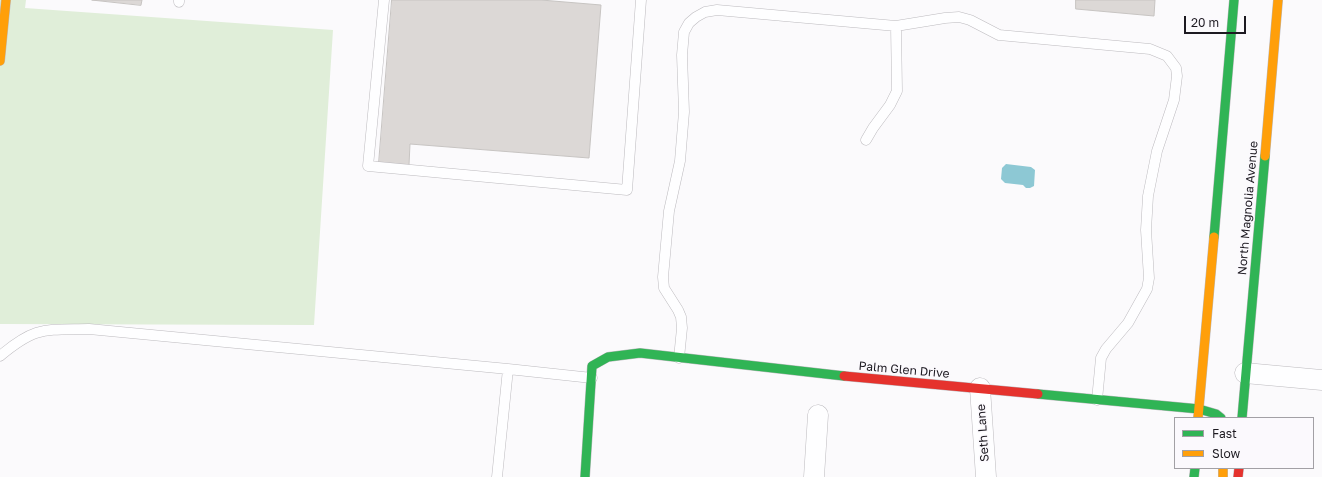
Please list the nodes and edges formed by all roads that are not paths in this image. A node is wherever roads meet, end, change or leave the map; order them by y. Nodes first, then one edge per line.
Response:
1 (6, 0) edge
2 (384, 0) edge
3 (641, 0) edge
4 (1234, 0) edge
5 (1278, 0) edge
6 (896, 26) junction
7 (0, 61) edge
8 (866, 140) dead end
9 (0, 356) edge
10 (679, 358) junction
11 (508, 369) junction
12 (1245, 373) junction
13 (592, 378) junction
14 (1322, 380) edge
15 (980, 388) junction
16 (1097, 400) junction
17 (1199, 414) edge
18 (818, 415) dead end
19 (1220, 417) edge
20 (1242, 417) edge
21 (497, 477) edge
22 (585, 477) edge
23 (814, 477) edge
24 (986, 477) edge

1 - 7 main road
2 - 3 lane
4 - 17 main road
5 - 12 main road, North Magnolia Avenue
6 - 8 lane
6 - 10 lane
6 - 16 lane
9 - 11 lane
10 - 13 main road, Palm Glen Drive
10 - 15 main road, Palm Glen Drive
11 - 13 lane
11 - 21 lane
12 - 14 street
12 - 20 main road, North Magnolia Avenue
13 - 22 main road
15 - 16 main road, Palm Glen Drive
15 - 24 street, Seth Lane
16 - 17 main road, Palm Glen Drive
17 - 19 main road, Palm Glen Drive
18 - 23 street

